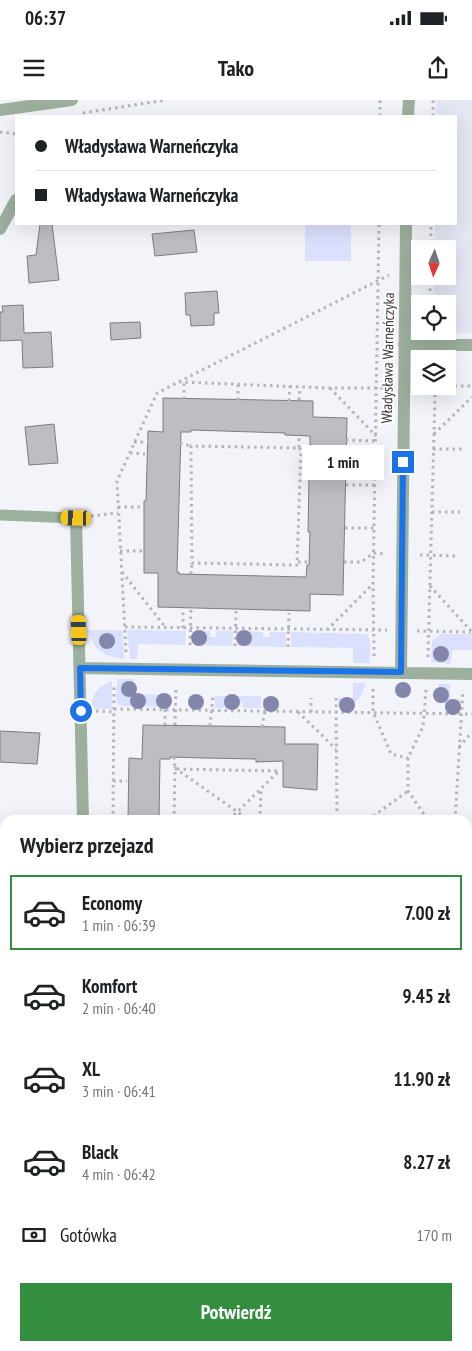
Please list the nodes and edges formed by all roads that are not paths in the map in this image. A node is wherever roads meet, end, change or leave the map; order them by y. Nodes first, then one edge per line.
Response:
1 (72, 100) edge
2 (408, 100) edge
3 (47, 107) edge
4 (0, 110) edge
5 (408, 115) edge
6 (15, 202) edge
7 (406, 225) edge
8 (0, 229) edge
9 (404, 345) junction
10 (472, 345) edge
11 (0, 514) edge
12 (76, 518) joint
13 (80, 668) junction
14 (401, 672) junction
15 (468, 674) edge
16 (83, 815) edge

1 - 3 street
2 - 5 street
3 - 4 street
6 - 8 street
7 - 9 street, Władysława Warneńczyka
9 - 10 street
9 - 14 street, Władysława Warneńczyka
11 - 12 lane
12 - 13 street
13 - 14 street
13 - 16 street
14 - 15 street

